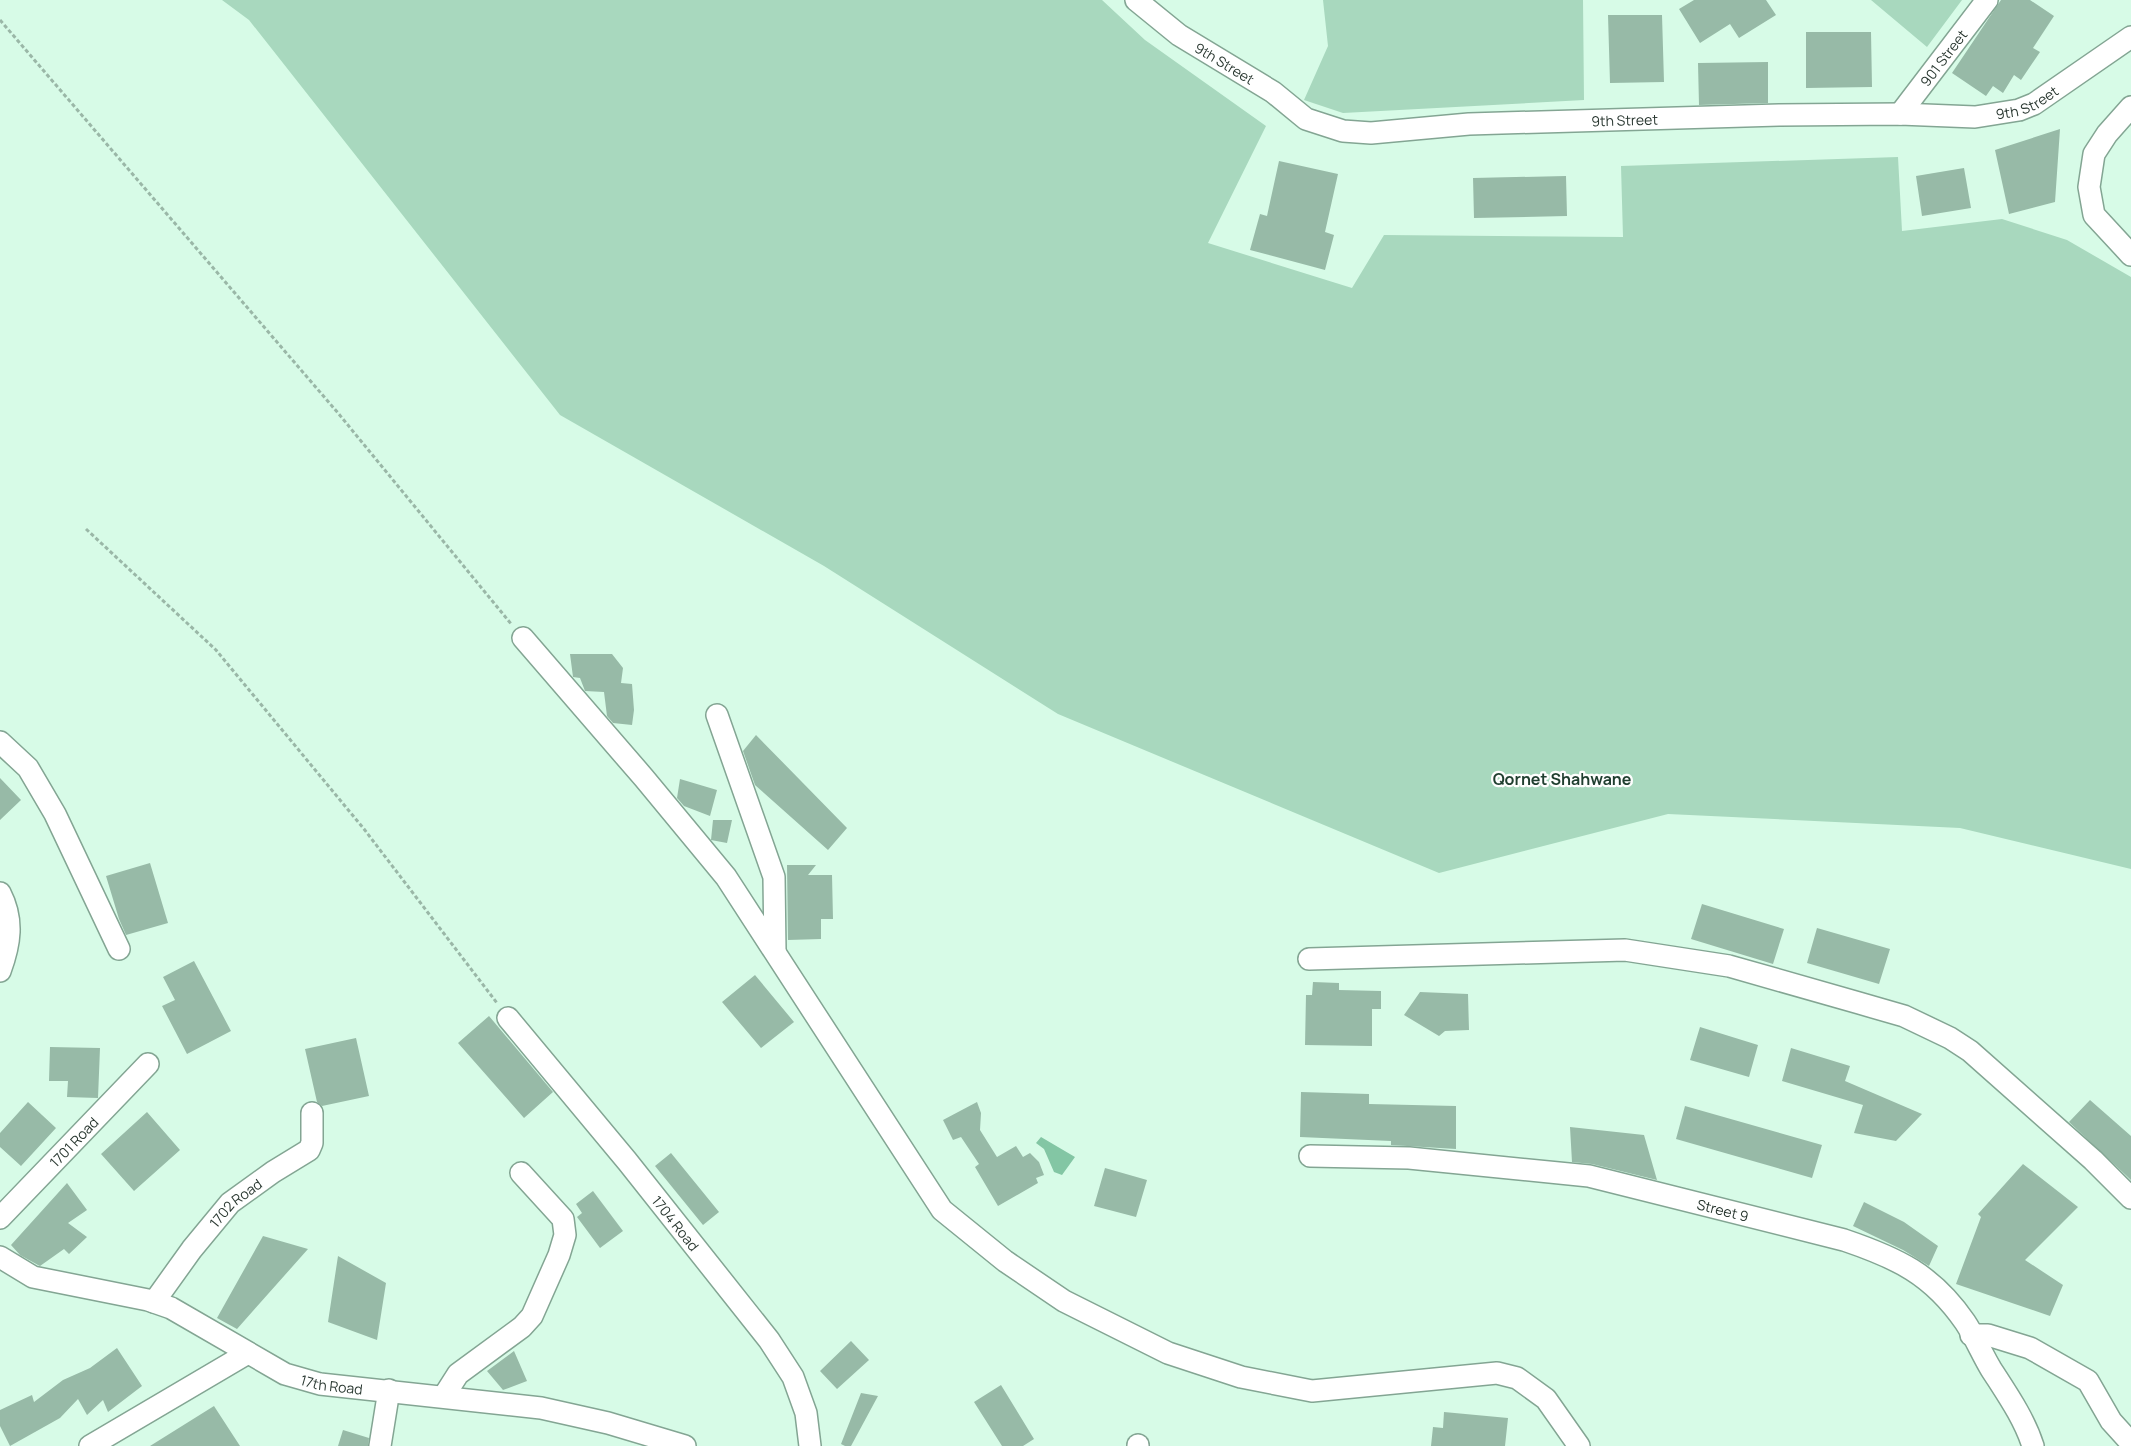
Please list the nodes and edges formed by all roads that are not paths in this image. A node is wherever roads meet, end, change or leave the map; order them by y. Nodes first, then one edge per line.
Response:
1 (1136, 0) edge
2 (1987, 0) edge
3 (2131, 37) edge
4 (2131, 107) edge
5 (1900, 114) junction
6 (2131, 255) edge
7 (523, 638) road end
8 (717, 715) dead end
9 (0, 742) edge
10 (0, 893) edge
11 (119, 949) dead end
12 (775, 951) junction
13 (1310, 958) dead end
14 (0, 972) edge
15 (508, 1018) road end
16 (148, 1064) dead end
17 (312, 1113) dead end
18 (1310, 1156) dead end
19 (521, 1173) dead end
20 (2131, 1198) edge
21 (0, 1218) edge
22 (0, 1257) edge
23 (154, 1302) junction
24 (1971, 1335) junction
25 (248, 1353) junction
26 (389, 1390) junction
27 (444, 1396) junction
28 (2131, 1443) edge
29 (90, 1446) edge
30 (380, 1446) edge
31 (685, 1446) edge
32 (810, 1446) edge
33 (1579, 1446) edge
34 (2033, 1446) edge

1 - 5 street, 9th Street
2 - 5 street, 901 Street
3 - 5 street, 9th Street
4 - 6 street
7 - 12 street
8 - 12 street
9 - 11 street
10 - 14 street
12 - 33 street
13 - 20 street
15 - 32 street, 1704 Road
16 - 21 street, 1701 Road
17 - 23 street, 1702 Road
18 - 24 street, Street 9
19 - 27 street
22 - 23 street, 17th Road
23 - 25 street, 17th Road
24 - 28 street
24 - 34 street, Street 9
25 - 26 street, 17th Road
25 - 29 street
26 - 27 street, 17th Road
26 - 30 street
27 - 31 street, 17th Road

